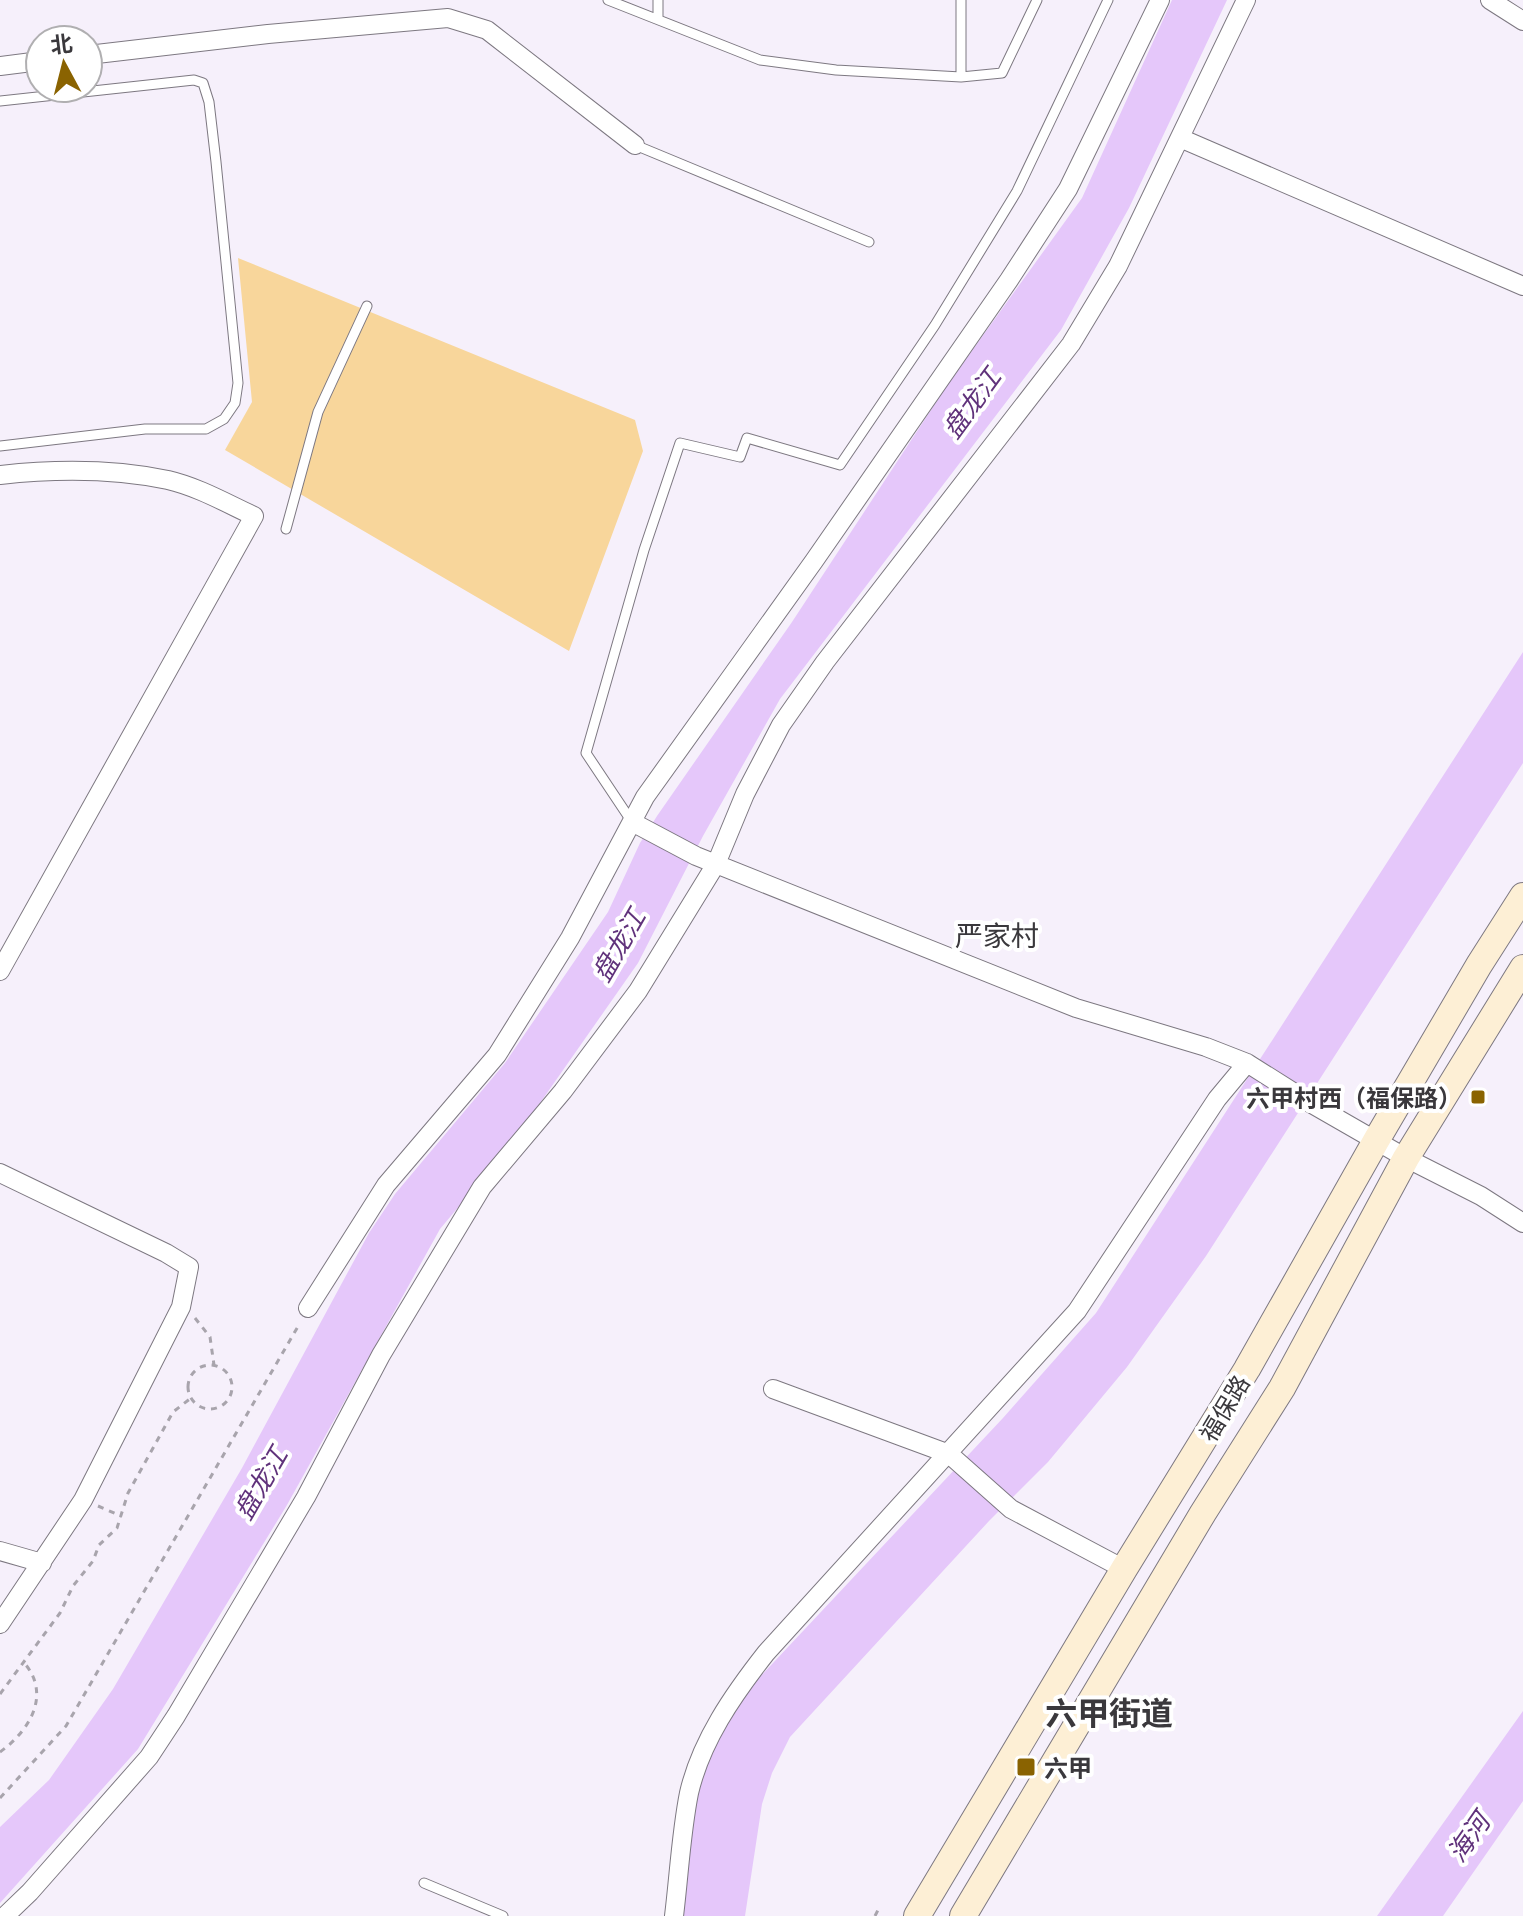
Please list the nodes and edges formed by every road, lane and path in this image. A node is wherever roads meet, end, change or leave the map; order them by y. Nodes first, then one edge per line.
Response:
1 (608, 0) edge
2 (658, 0) edge
3 (961, 0) edge
4 (1037, 0) edge
5 (1108, 0) edge
6 (1160, 0) edge
7 (1246, 0) edge
8 (1490, 0) edge
9 (658, 18) junction
10 (1523, 21) edge
11 (104, 53) edge
12 (24, 63) edge
13 (0, 66) edge
14 (961, 77) junction
15 (0, 101) edge
16 (1180, 138) junction
17 (635, 145) joint
18 (869, 242) dead end
19 (1523, 286) edge
20 (367, 306) dead end
21 (0, 446) edge
22 (0, 475) edge
23 (286, 529) dead end
24 (632, 822) junction
25 (716, 864) junction
26 (1523, 896) edge
27 (1523, 968) edge
28 (0, 971) edge
29 (1247, 1063) junction
30 (1377, 1139) junction
31 (1406, 1158) junction
32 (0, 1173) edge
33 (1523, 1223) edge
34 (181, 1307) junction
35 (308, 1308) joint
36 (214, 1365) junction
37 (773, 1389) dead end
38 (191, 1398) junction
39 (949, 1454) junction
40 (83, 1500) junction
41 (121, 1516) junction
42 (0, 1551) edge
43 (42, 1563) junction
44 (1124, 1569) junction
45 (0, 1624) edge
46 (25, 1664) junction
47 (0, 1694) edge
48 (0, 1752) edge
49 (0, 1798) edge
50 (424, 1883) dead end
51 (878, 1910) dead end
52 (5, 1916) edge
53 (503, 1916) edge
54 (674, 1916) edge
55 (875, 1916) edge
56 (917, 1916) edge
57 (963, 1916) edge

1 - 9 lane
2 - 9 lane
3 - 14 lane
4 - 14 lane
5 - 24 lane
6 - 24 street
7 - 16 street
8 - 10 street
9 - 14 lane
11 - 17 street
12 - 13 street
15 - 21 lane
16 - 19 street
16 - 25 street
17 - 18 lane
20 - 23 lane
22 - 28 street
24 - 25 street
24 - 35 street
25 - 29 street
25 - 52 street
26 - 30 main road, 福保路
27 - 31 main road, 福保路
29 - 30 street
29 - 39 street
30 - 31 street
30 - 44 main road, 福保路
31 - 33 street
31 - 57 main road, 福保路
32 - 34 street
34 - 36 path
34 - 40 street
35 - 49 path
36 - 38 path
36 - 38 path
37 - 39 street
38 - 41 path
39 - 44 street
39 - 54 street
40 - 41 path
40 - 43 street
41 - 46 path
42 - 43 street
43 - 45 street
44 - 56 main road, 福保路
46 - 47 path
46 - 48 path
50 - 53 lane
51 - 55 path

